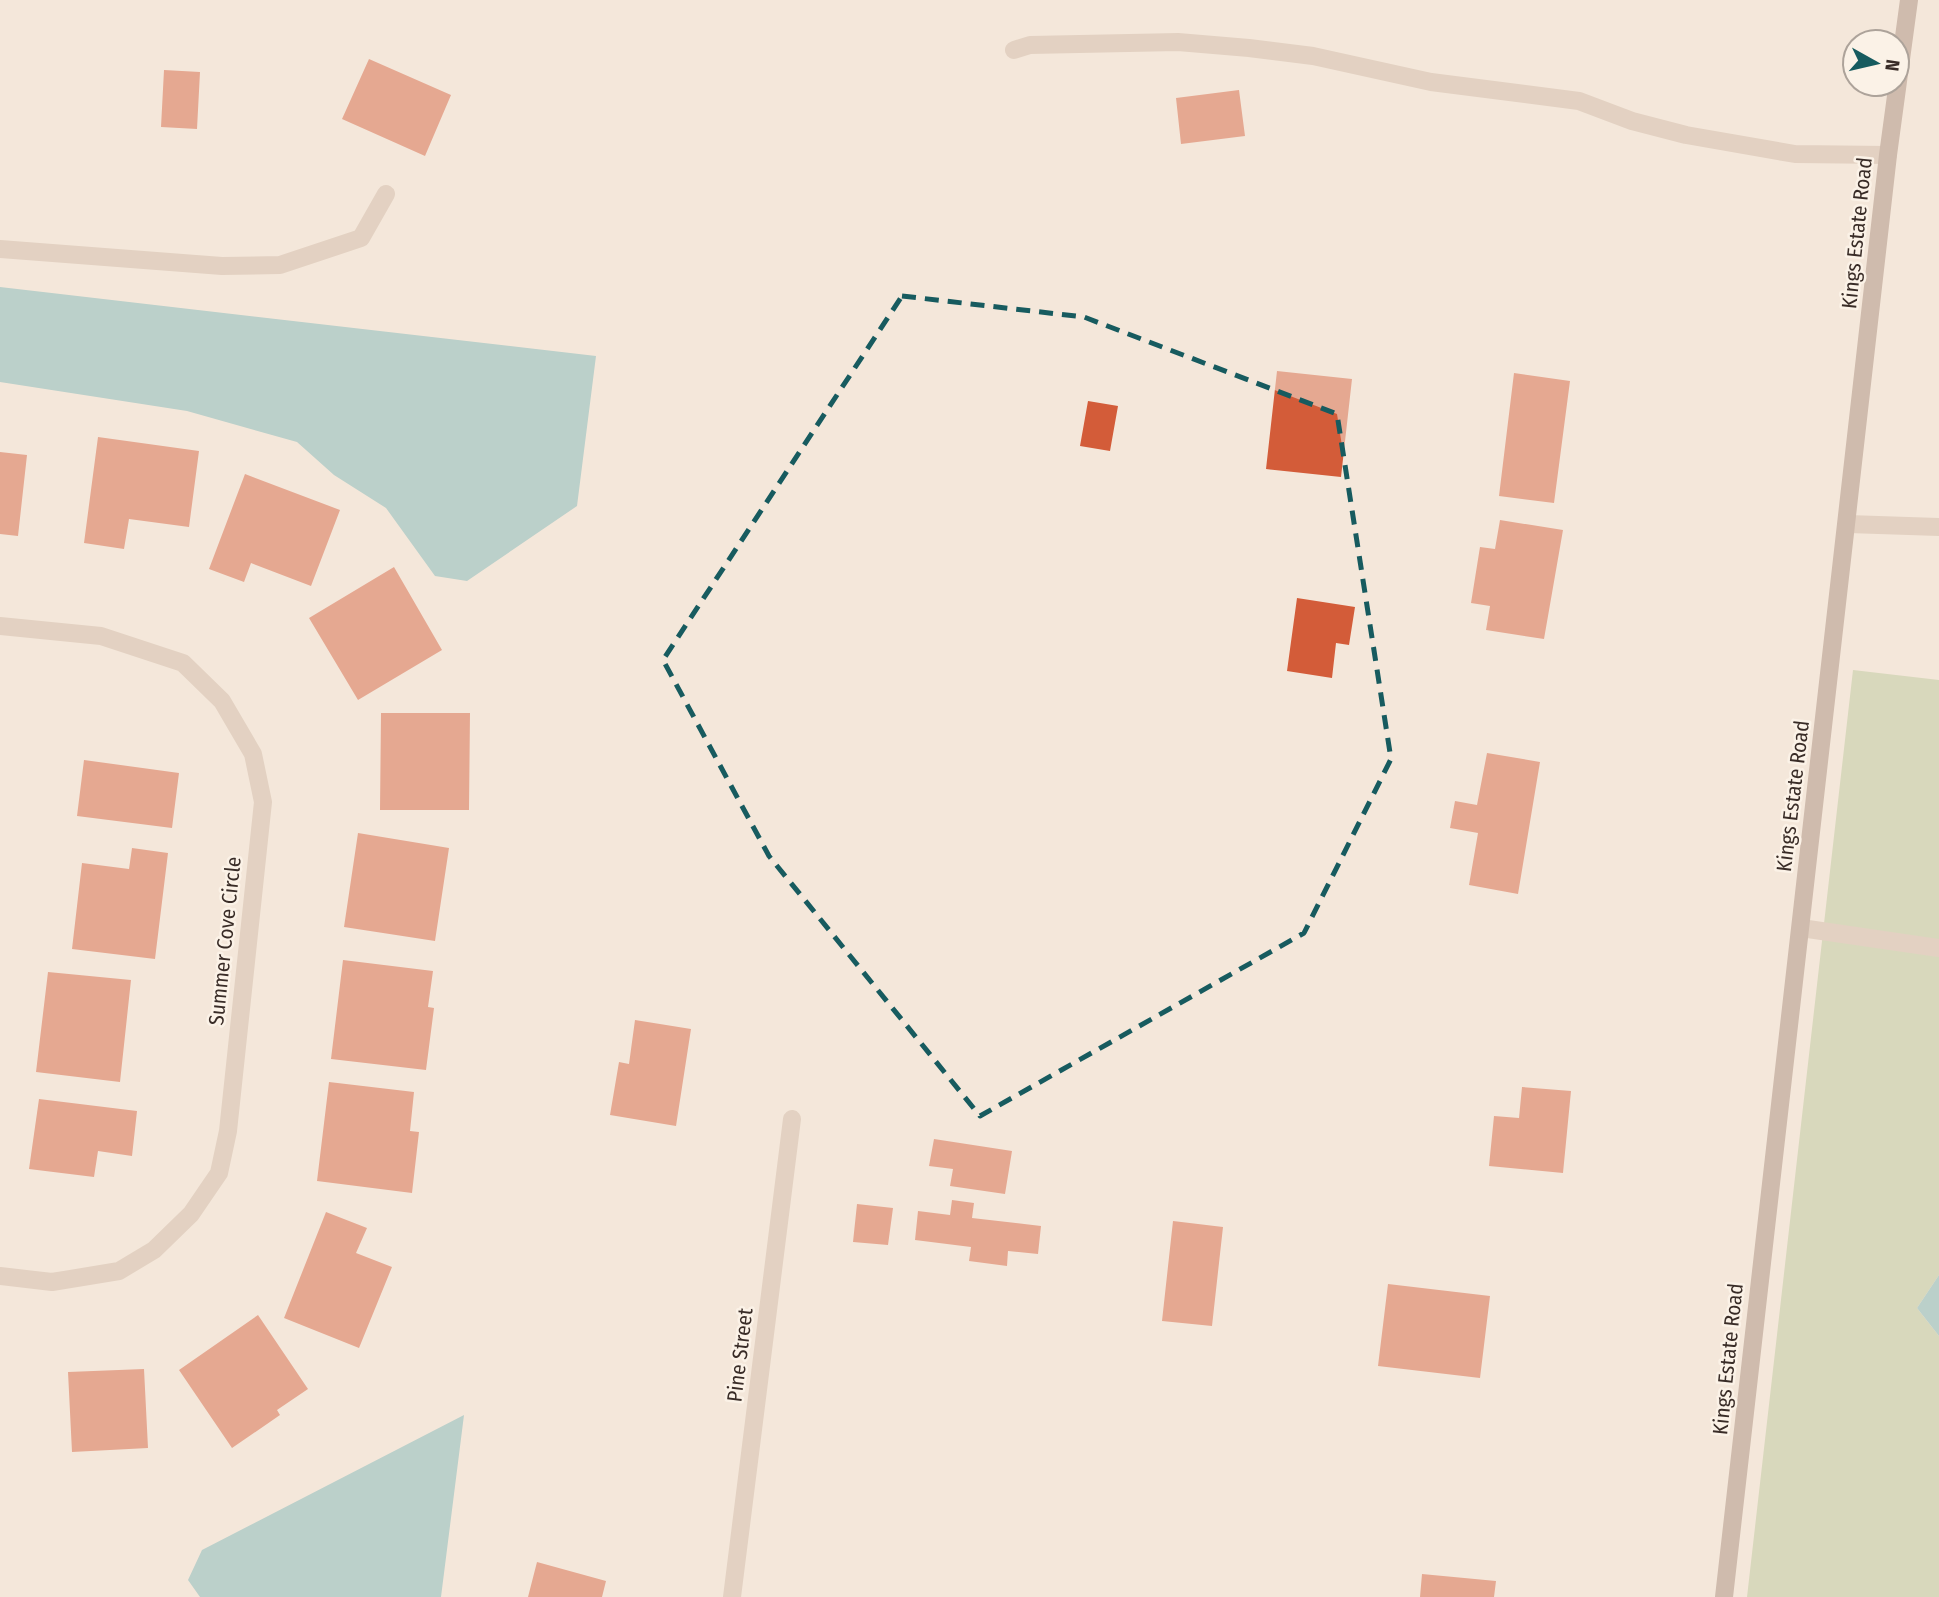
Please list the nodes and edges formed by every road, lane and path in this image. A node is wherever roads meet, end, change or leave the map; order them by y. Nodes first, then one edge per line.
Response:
1 (1909, 0) edge
2 (1014, 50) dead end
3 (1888, 155) junction
4 (386, 194) dead end
5 (0, 249) edge
6 (1847, 524) junction
7 (1939, 527) edge
8 (0, 626) edge
9 (1801, 928) junction
10 (1939, 948) edge
11 (792, 1119) dead end
12 (0, 1276) edge
13 (732, 1597) edge
14 (1724, 1597) edge

1 - 3 street, Kings Estate Road
2 - 3 street
3 - 6 street, Kings Estate Road
4 - 5 street
6 - 7 street
6 - 9 street, Kings Estate Road
8 - 12 street, Summer Cove Circle
9 - 10 street
9 - 14 street, Kings Estate Road
11 - 13 street, Pine Street

